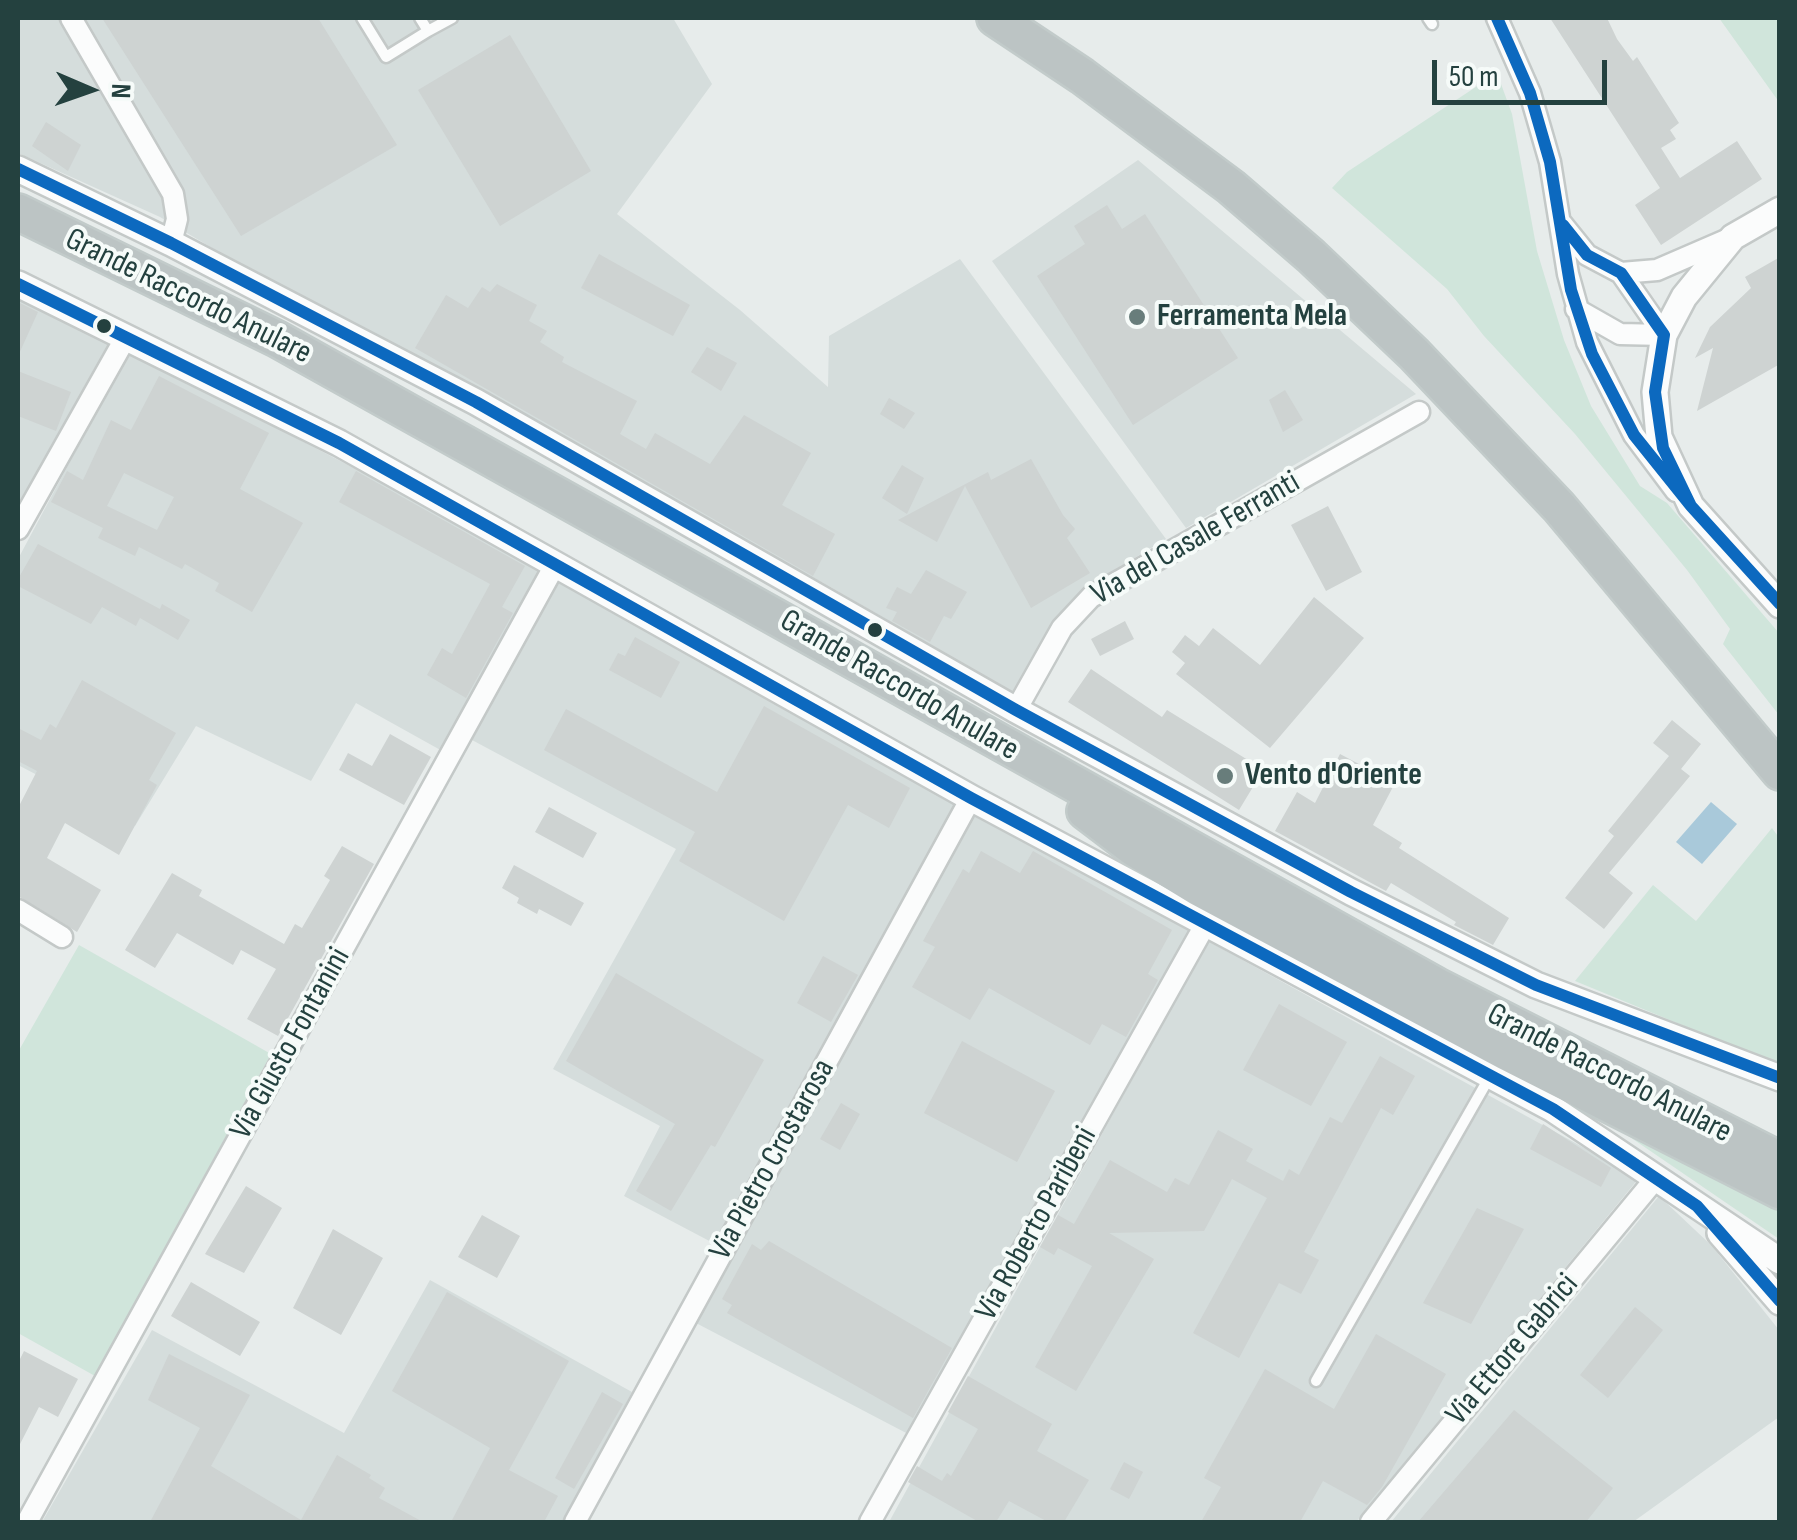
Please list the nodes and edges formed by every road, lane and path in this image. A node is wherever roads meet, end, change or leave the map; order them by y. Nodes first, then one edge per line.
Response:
1 (71, 18) edge
2 (362, 18) edge
3 (420, 18) edge
4 (452, 18) edge
5 (995, 18) edge
6 (1497, 18) edge
7 (428, 31) junction
8 (18, 169) edge
9 (1780, 210) edge
10 (18, 212) edge
11 (1559, 220) junction
12 (1733, 237) junction
13 (171, 243) junction
14 (1621, 272) junction
15 (18, 284) edge
16 (1576, 309) junction
17 (1664, 335) junction
18 (126, 337) junction
19 (1419, 412) dead end
20 (1691, 506) junction
21 (18, 529) edge
22 (1739, 563) junction
23 (555, 565) junction
24 (1780, 585) edge
25 (1780, 605) edge
26 (1016, 710) junction
27 (1006, 747) junction
28 (1780, 772) edge
29 (971, 798) junction
30 (18, 910) edge
31 (1205, 926) junction
32 (62, 937) dead end
33 (1489, 1077) junction
34 (1780, 1078) edge
35 (1780, 1160) edge
36 (1656, 1178) junction
37 (1780, 1192) edge
38 (1698, 1206) junction
39 (1780, 1261) edge
40 (1780, 1302) edge
41 (1316, 1381) dead end
42 (27, 1522) edge
43 (575, 1522) edge
44 (870, 1522) edge
45 (1371, 1522) edge

1 - 13 street
2 - 7 lane
3 - 7 lane
4 - 7 lane
5 - 28 highway
6 - 11 street
8 - 13 street
9 - 12 street
10 - 27 highway, Grande Raccordo Anulare
11 - 14 street
11 - 16 street
12 - 14 street
12 - 17 street
13 - 26 street
14 - 17 street
15 - 18 street
16 - 17 street
16 - 20 street
17 - 20 street
18 - 21 street
18 - 23 street
19 - 26 street, Via del Casale Ferranti
20 - 22 street
22 - 24 street
22 - 25 street
23 - 29 street
23 - 42 street, Via Giusto Fontanini
26 - 34 street
27 - 35 highway, Grande Raccordo Anulare
27 - 37 highway
29 - 31 street
29 - 43 street, Via Pietro Crostarosa
30 - 32 street
31 - 33 street
31 - 44 street, Via Roberto Paribeni
33 - 36 street
33 - 41 lane
36 - 38 street
36 - 45 street, Via Ettore Gabrici
38 - 39 street
38 - 40 street

